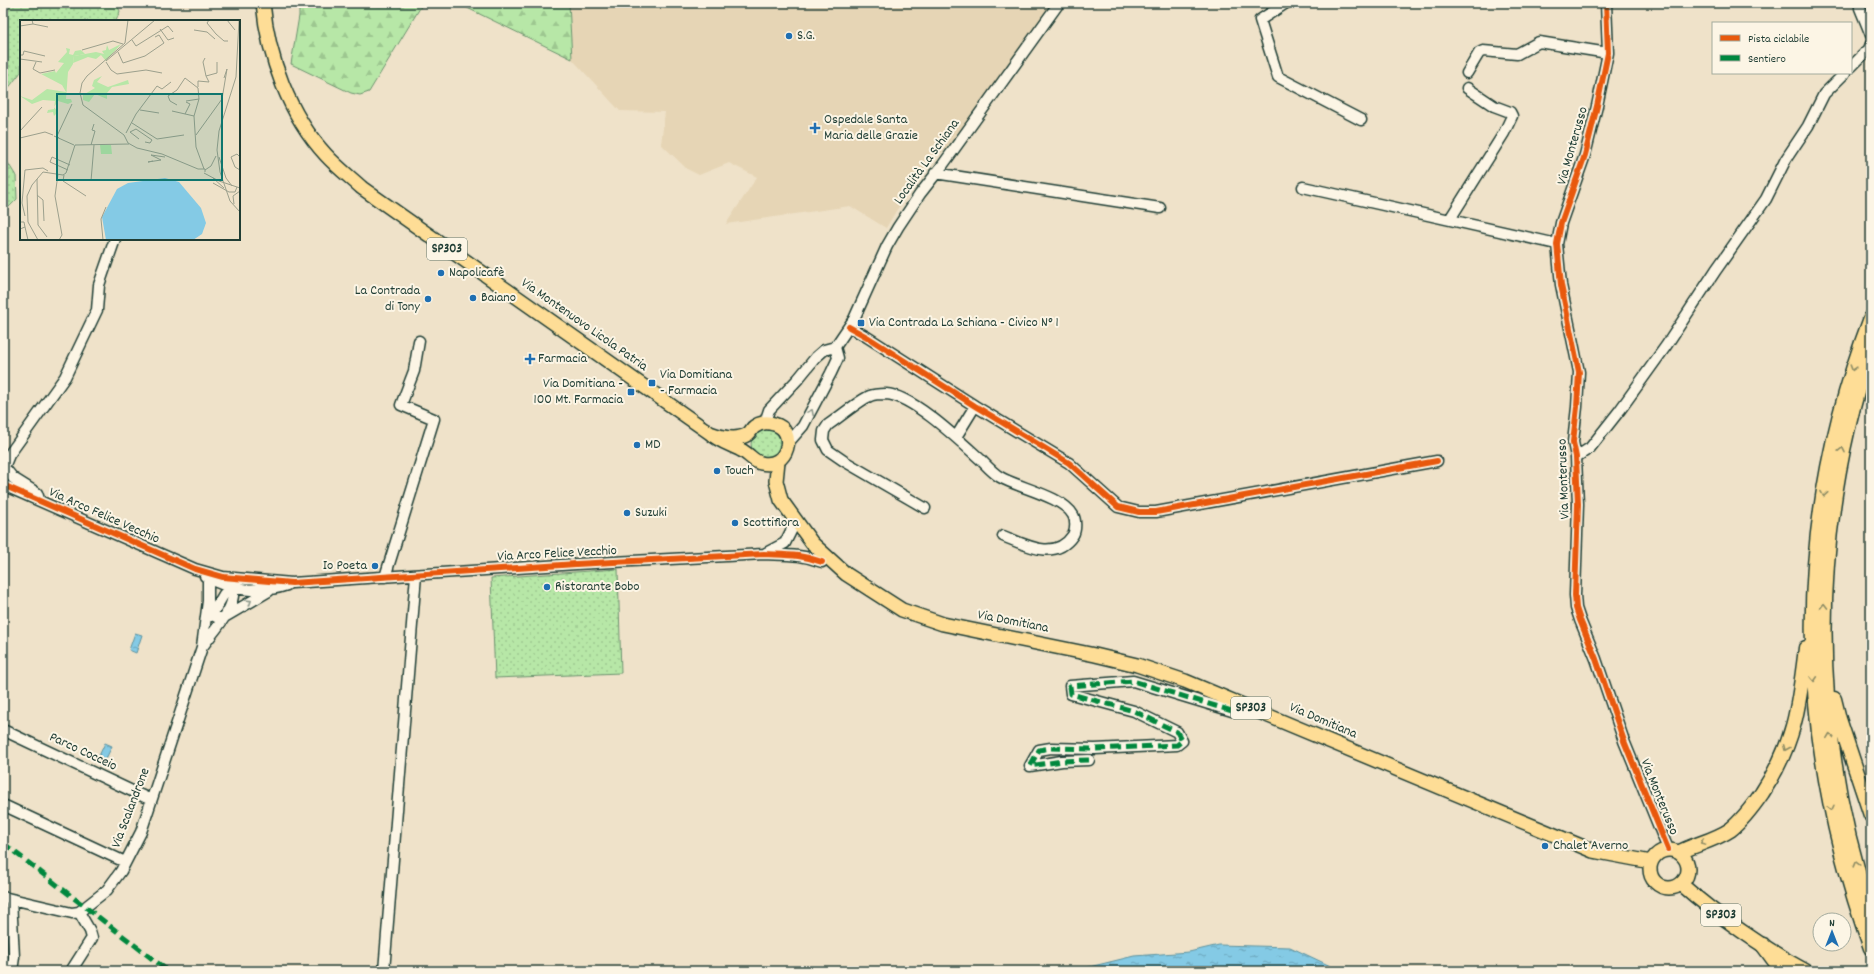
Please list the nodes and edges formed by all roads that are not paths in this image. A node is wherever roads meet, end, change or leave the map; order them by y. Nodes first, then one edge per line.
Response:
1 (263, 3) edge
2 (1059, 3) edge
3 (1286, 3) edge
4 (1606, 3) edge
5 (1860, 3) edge
6 (1871, 35) edge
7 (1871, 44) edge
8 (1608, 53) junction
9 (1852, 66) edge
10 (1467, 73) dead end
11 (1844, 74) edge
12 (1467, 88) dead end
13 (1361, 120) dead end
14 (935, 173) junction
15 (1303, 187) dead end
16 (1160, 208) dead end
17 (1450, 219) junction
18 (115, 240) edge
19 (1557, 244) junction
20 (1871, 318) edge
21 (849, 327) junction
22 (418, 341) dead end
23 (835, 347) junction
24 (1871, 347) edge
25 (975, 406) junction
26 (765, 422) junction
27 (710, 433) junction
28 (748, 434) junction
29 (956, 437) junction
30 (788, 443) junction
31 (749, 454) junction
32 (1576, 457) junction
33 (778, 461) junction
34 (1437, 461) dead end
35 (760, 463) junction
36 (3, 485) edge
37 (40, 501) junction
38 (924, 508) dead end
39 (792, 529) junction
40 (1002, 536) dead end
41 (808, 541) junction
42 (764, 554) junction
43 (792, 554) junction
44 (822, 562) junction
45 (195, 569) junction
46 (846, 574) junction
47 (416, 575) junction
48 (223, 577) junction
49 (385, 577) junction
50 (208, 578) junction
51 (259, 581) junction
52 (292, 583) junction
53 (233, 588) junction
54 (277, 588) junction
55 (208, 601) junction
56 (212, 613) junction
57 (223, 618) junction
58 (1812, 629) junction
59 (205, 630) junction
60 (202, 647) junction
61 (1826, 686) junction
62 (1251, 709) junction
63 (3, 730) edge
64 (1089, 760) dead end
65 (151, 800) junction
66 (3, 805) edge
67 (1871, 815) edge
68 (1674, 851) junction
69 (125, 862) junction
70 (1651, 862) junction
71 (1681, 884) junction
72 (7, 898) edge
73 (79, 912) junction
74 (1871, 914) edge
75 (1763, 945) junction
76 (1871, 948) edge
77 (12, 971) edge
78 (71, 971) edge
79 (384, 971) edge
80 (1788, 971) edge
81 (1806, 971) edge

1 - 27 main road, Via Montenuovo Licola Patria / SP303
2 - 14 street, Località La Schiana
3 - 13 street
4 - 8 street, Via Monterusso
5 - 6 street
7 - 9 street
8 - 10 street
8 - 19 street, Via Monterusso
11 - 32 street
12 - 17 street
14 - 16 street
14 - 21 street, Località La Schiana
15 - 17 street
17 - 19 street
18 - 37 street, Via Arco Felice Vecchio
19 - 32 street, Via Monterusso
20 -> 58 highway
21 - 23 street, Località La Schiana
21 - 25 street
22 - 49 street
23 - 26 street, Località La Schiana
30 -> 23 street
61 -> 24 highway
25 - 29 street
25 - 34 street
26 - 28 main road, Via Montenuovo Licola Patria
26 - 30 main road
27 - 28 main road, Via Montenuovo Licola Patria
27 - 31 main road, Via Montenuovo Licola Patria
28 - 31 main road
29 - 38 street
29 - 40 street
30 - 33 main road
31 - 35 main road, Via Montenuovo Licola Patria
32 - 68 street, Via Monterusso
33 - 35 main road
33 - 41 main road, Via Domitiana
35 - 39 main road, Via Domitiana
36 - 37 street, Via Arco Felice Vecchio
37 - 45 street, Via Arco Felice Vecchio
39 - 41 main road, Via Domitiana
39 - 42 street, Via Arco Felice Vecchio
41 - 43 street
41 - 44 main road, Via Domitiana
41 - 46 main road, Via Domitiana / SP303
42 - 43 street, Via Arco Felice Vecchio
42 - 47 street, Via Arco Felice Vecchio
43 - 44 street, Via Arco Felice Vecchio
44 - 46 main road, Via Domitiana
45 - 48 street
45 - 50 street
46 - 62 main road, Via Domitiana / SP303
47 - 49 street, Via Arco Felice Vecchio
47 - 79 street
48 - 51 street
48 - 53 street
49 - 52 street, Via Arco Felice Vecchio
50 - 53 street
50 - 55 street
51 - 52 street
51 - 53 street
52 - 54 street
53 - 54 street
53 - 56 street
53 - 57 street
57 -> 54 street
55 - 56 street
55 - 59 street
56 - 57 street
56 - 59 street
57 - 60 street
58 -> 68 highway
58 -> 76 highway
59 - 60 street
60 - 65 street, Via Scalandrone
61 - 67 highway
74 -> 61 highway
62 - 64 street
62 - 70 main road, Via Domitiana / SP303
63 - 65 street, Parco Cocceio
65 - 69 street, Via Scalandrone
66 - 69 street
68 - 70 main road
68 - 71 main road
69 - 73 street, Via Scalandrone
70 - 71 main road
71 - 75 main road, SP303
72 - 73 street
72 - 77 street
73 - 78 street
75 - 80 highway
75 - 81 main road, SP303

